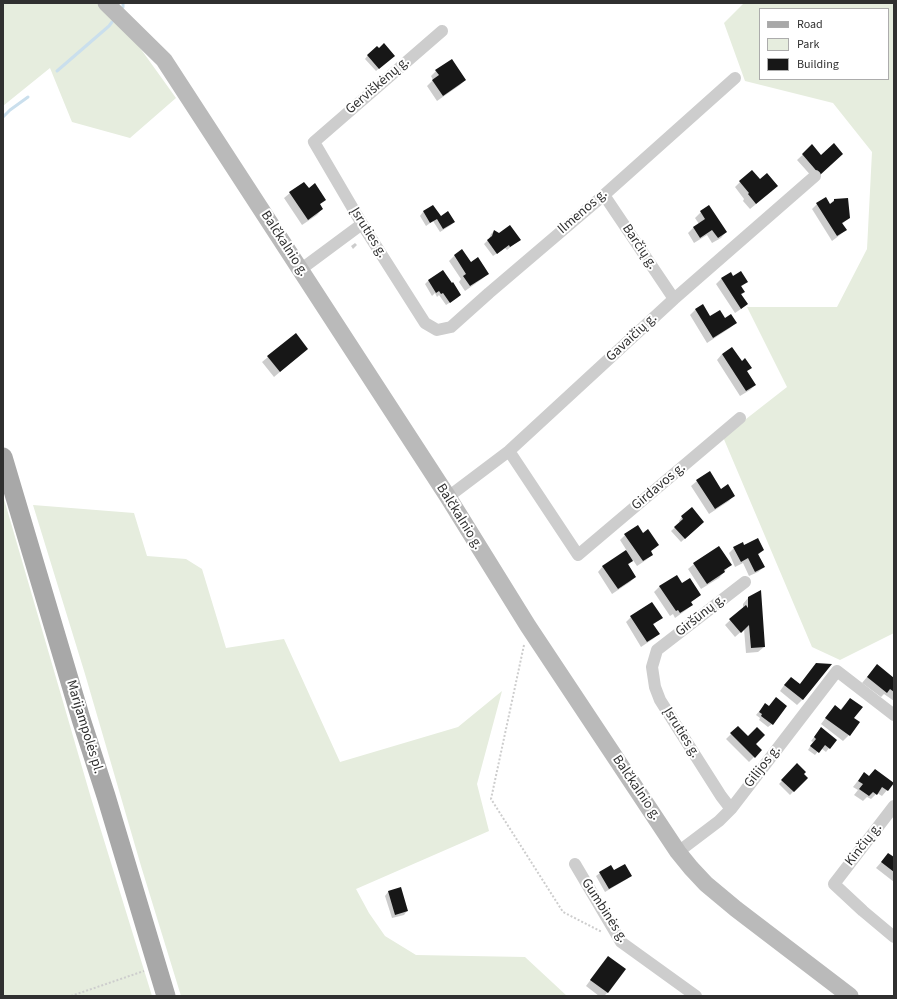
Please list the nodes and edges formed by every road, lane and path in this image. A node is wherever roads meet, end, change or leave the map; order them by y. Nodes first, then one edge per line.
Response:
1 (106, 3) edge
2 (442, 31) dead end
3 (735, 78) dead end
4 (314, 142) joint
5 (814, 176) dead end
6 (604, 195) junction
7 (362, 224) junction
8 (300, 270) junction
9 (674, 299) junction
10 (425, 323) joint
11 (740, 418) dead end
12 (509, 451) junction
13 (3, 457) edge
14 (6, 479) edge
15 (448, 498) junction
16 (745, 582) dead end
17 (528, 626) junction
18 (657, 650) joint
19 (894, 715) edge
20 (894, 806) edge
21 (731, 809) junction
22 (678, 852) junction
23 (574, 864) dead end
24 (602, 932) dead end
25 (894, 937) edge
26 (157, 967) junction
27 (71, 996) edge
28 (166, 996) edge
29 (696, 996) edge
30 (850, 996) edge

1 - 8 street, Balčkalnio g.
2 - 4 street, Gerviškėnų g.
3 - 6 street, Ilmenos g.
4 - 7 street, Įsruties g.
5 - 9 street, Gavaičių g.
6 - 9 street, Barčių g.
6 - 10 street, Ilmenos g.
7 - 8 street
7 - 10 street, Įsruties g.
8 - 15 street, Balčkalnio g.
9 - 12 street, Gavaičių g.
11 - 12 street, Girdavos g.
12 - 15 street, Gavaičių g.
13 - 14 main road, Marijampolės pl.
14 - 26 main road, Marijampolės pl.
15 - 17 street, Balčkalnio g.
16 - 18 street, Giršūnų g.
17 - 22 street, Balčkalnio g.
17 - 24 path
18 - 21 street, Įsruties g.
19 - 21 street, Gilijos g.
20 - 25 street, Kinčių g.
21 - 22 street, Gilijos g.
22 - 30 street, Balčkalnio g.
23 - 29 street, Gumbinės g.
26 - 27 path
26 - 28 main road, Marijampolės pl.

